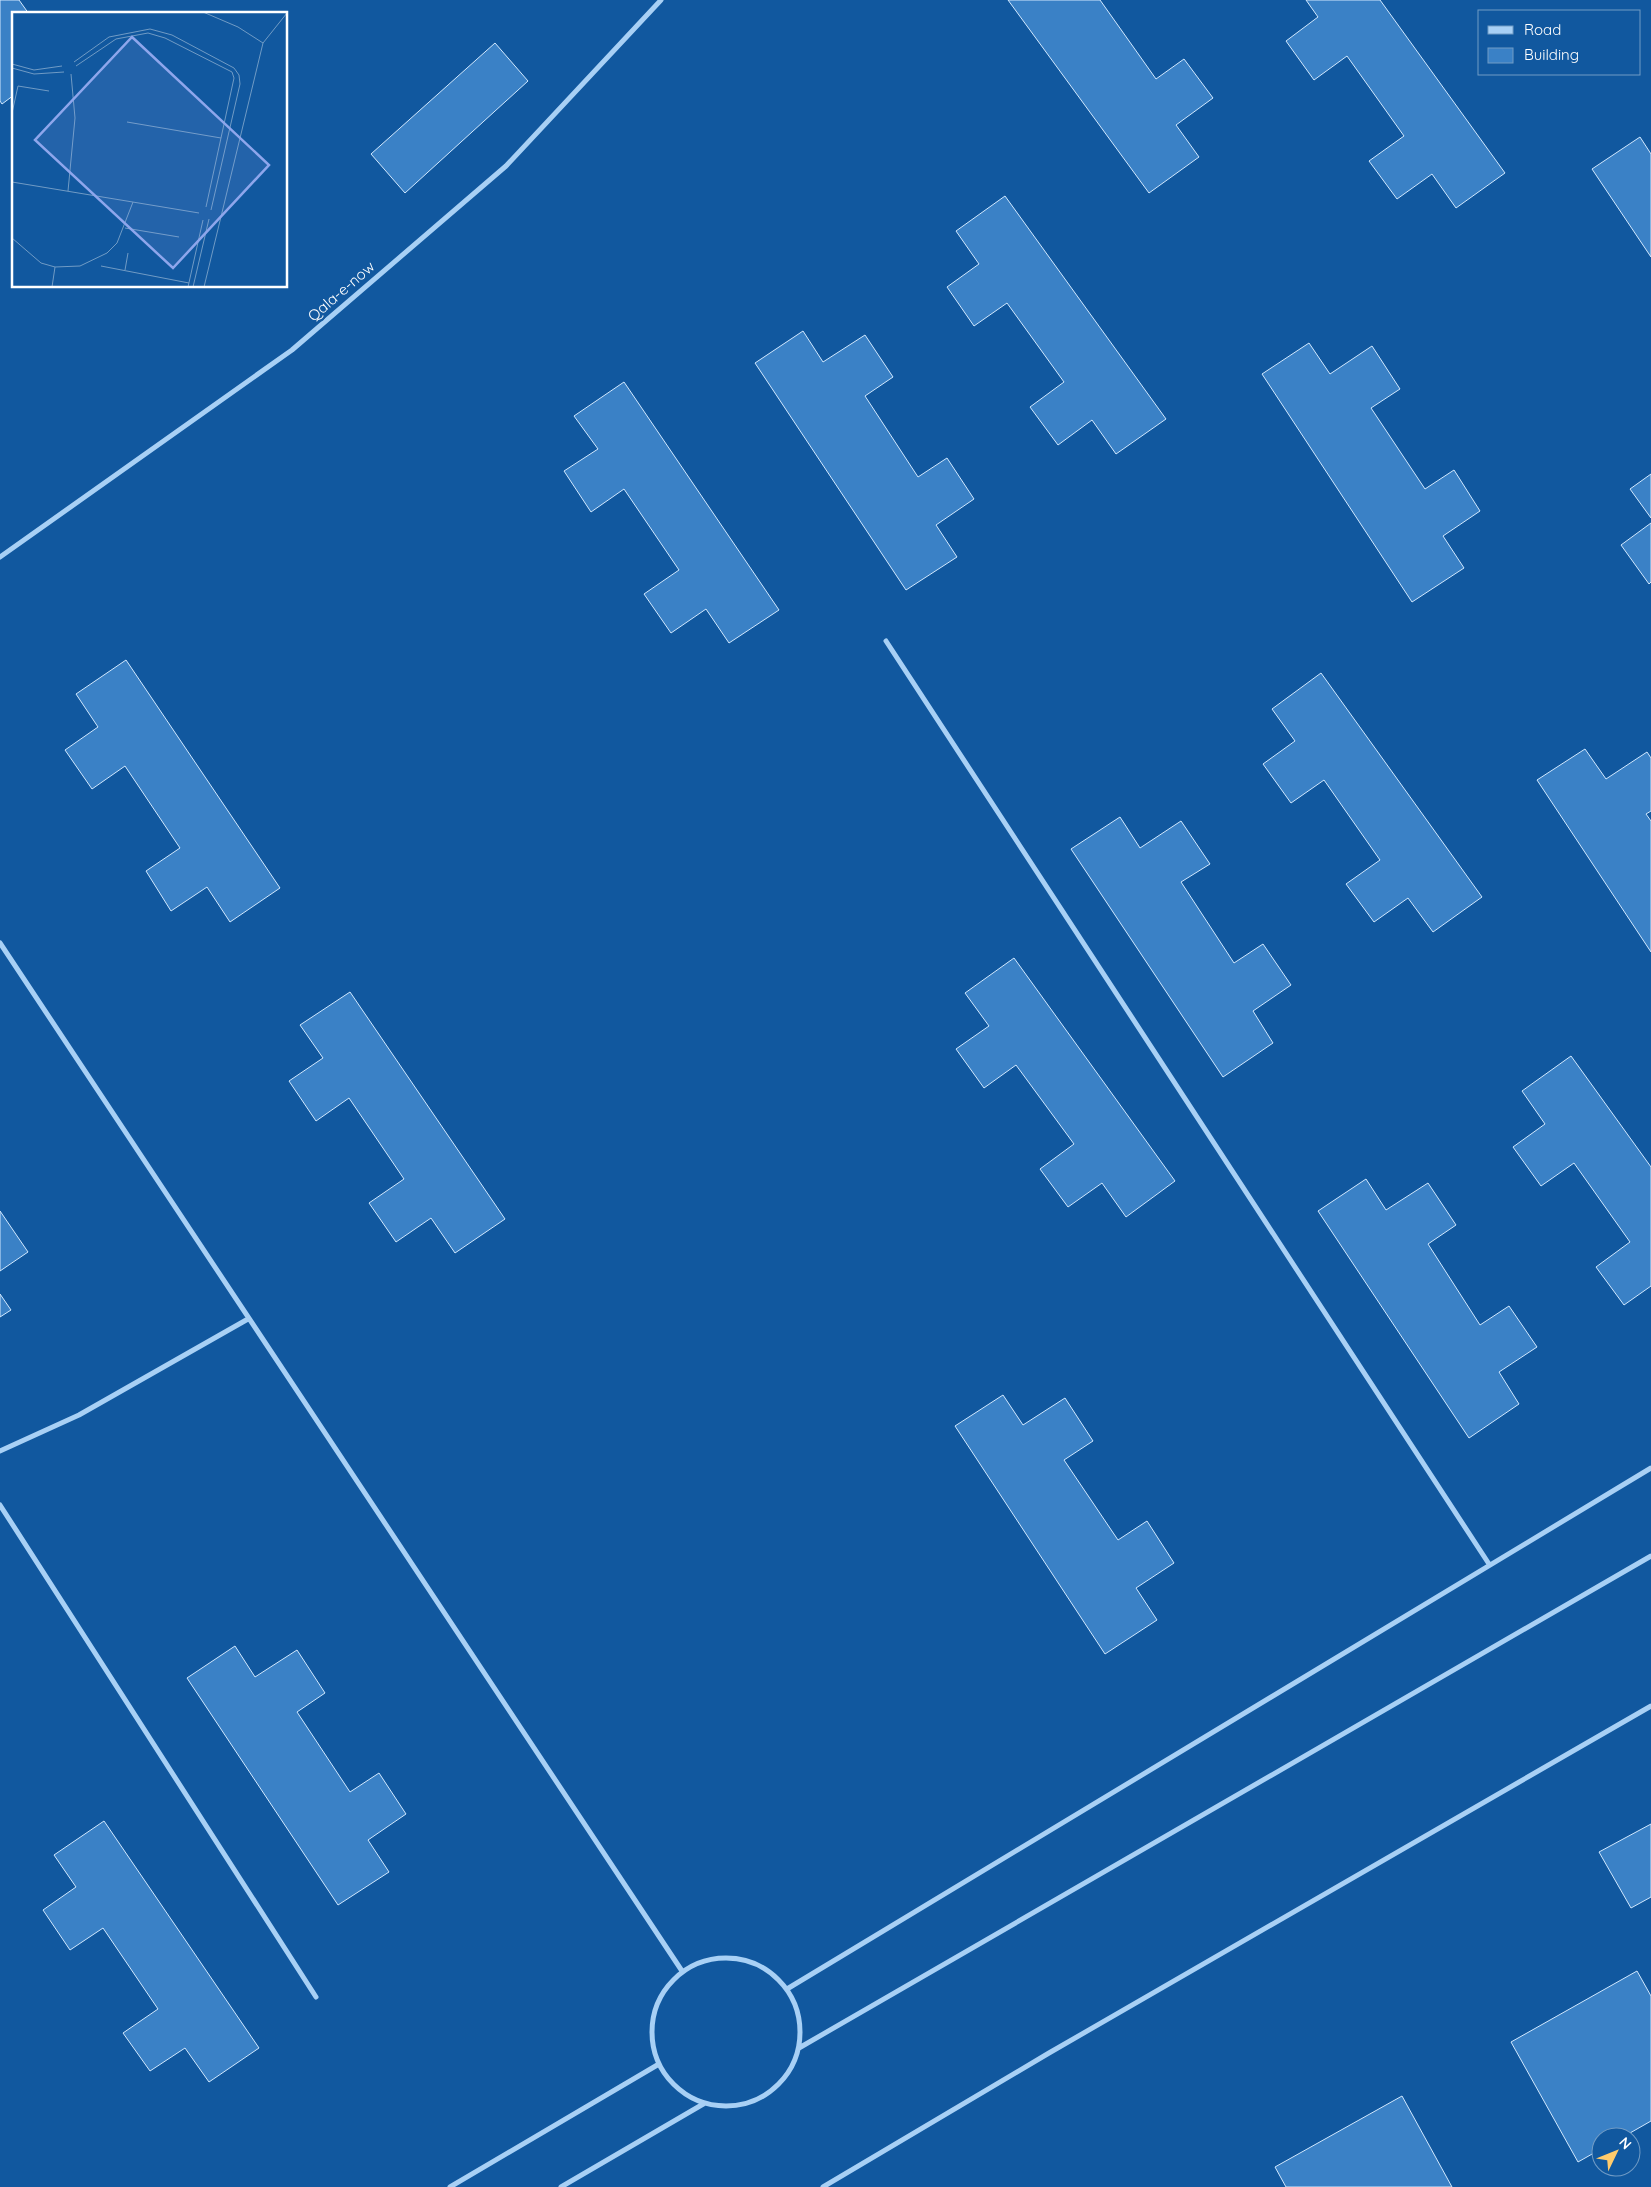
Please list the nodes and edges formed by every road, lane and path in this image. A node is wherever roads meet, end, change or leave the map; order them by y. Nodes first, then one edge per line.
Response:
1 (661, 0) edge
2 (0, 557) edge
3 (886, 641) dead end
4 (0, 942) edge
5 (248, 1319) junction
6 (0, 1451) edge
7 (1651, 1468) edge
8 (0, 1505) edge
9 (1651, 1556) edge
10 (1489, 1564) junction
11 (1651, 1706) edge
12 (682, 1971) junction
13 (787, 1989) junction
14 (316, 1998) dead end
15 (799, 2048) junction
16 (659, 2064) junction
17 (705, 2103) junction
18 (450, 2187) edge
19 (561, 2187) edge
20 (823, 2187) edge

1 - 2 street, Qala-e-now
3 - 10 street
4 - 5 street
5 - 6 street
5 - 12 street
7 - 10 street
8 - 14 street
9 - 15 street
10 - 13 street
11 - 20 street
12 - 13 street
12 - 16 street
13 - 15 street
15 - 17 street
16 - 17 street
16 - 18 street
17 - 19 street

